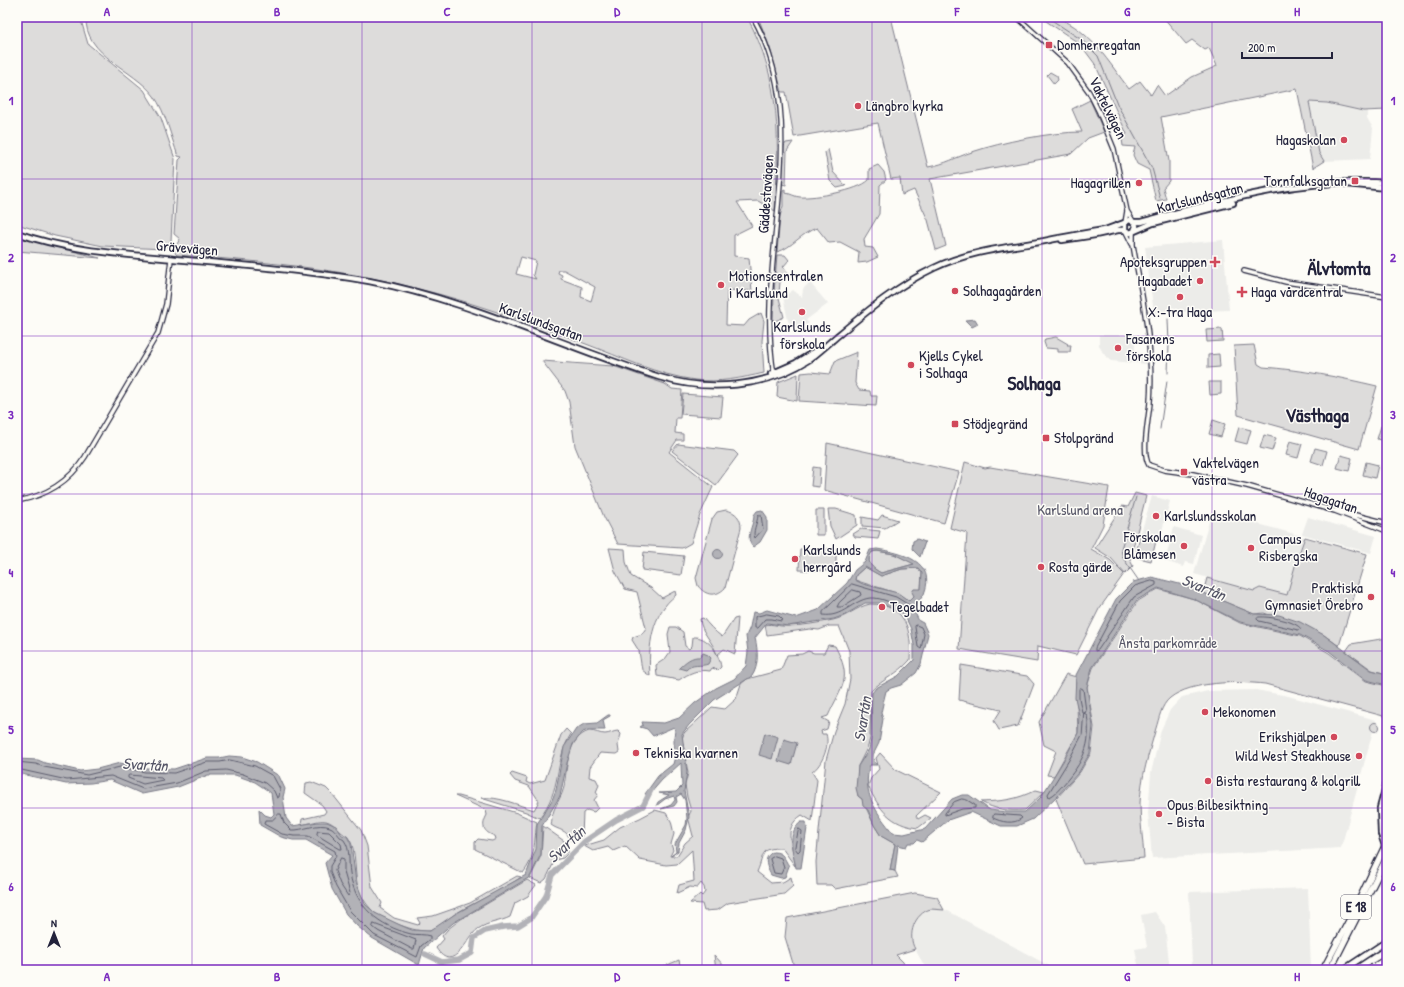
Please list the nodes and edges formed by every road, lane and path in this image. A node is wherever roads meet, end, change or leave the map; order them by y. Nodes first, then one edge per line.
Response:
1 (753, 17) edge
2 (1017, 17) edge
3 (1331, 183) junction
4 (1387, 183) edge
5 (1387, 188) edge
6 (1273, 192) junction
7 (1128, 211) junction
8 (1133, 221) junction
9 (1124, 223) junction
10 (1125, 231) junction
11 (1134, 231) junction
12 (17, 233) edge
13 (1041, 242) junction
14 (1133, 244) junction
15 (171, 259) junction
16 (1244, 271) dead end
17 (356, 280) joint
18 (1387, 297) edge
19 (774, 375) junction
20 (1267, 491) junction
21 (17, 501) edge
22 (1387, 523) edge
23 (1387, 531) edge
24 (1387, 782) edge
25 (1387, 796) edge
26 (1387, 840) edge
27 (1387, 852) edge
28 (1387, 857) edge
29 (1387, 941) edge
30 (1387, 959) edge
31 (1387, 968) edge
32 (1323, 970) edge
33 (1330, 970) edge
34 (1343, 970) edge
35 (1368, 970) edge
36 (1384, 970) edge

1 - 19 street, Gäddestavägen
2 - 7 street, Vaktelvägen
3 - 4 main road, Karlslundsgatan
3 - 5 main road, Karlslundsgatan
3 - 6 main road, Karlslundsgatan
6 - 8 main road, Karlslundsgatan
6 - 11 main road, Karlslundsgatan
7 - 8 street, Vaktelvägen
7 - 9 street, Vaktelvägen
8 - 9 main road
8 - 11 main road
9 - 10 main road
9 - 13 main road, Karlslundsgatan
10 - 11 main road
10 - 13 main road, Karlslundsgatan
10 - 14 street
11 - 14 street
12 - 15 main road, Grävevägen
13 - 19 main road, Karlslundsgatan
14 - 20 street, Hagagatan
15 - 17 main road, Grävevägen
15 - 21 street
16 - 18 street
17 - 19 main road, Karlslundsgatan
20 - 22 street, Hagagatan
20 - 23 street, Hagagatan
24 - 27 main road, bridge
25 - 26 main road
26 - 32 highway, E 18
28 - 33 highway, E 18
29 - 34 main road
30 - 35 highway
31 - 36 highway

